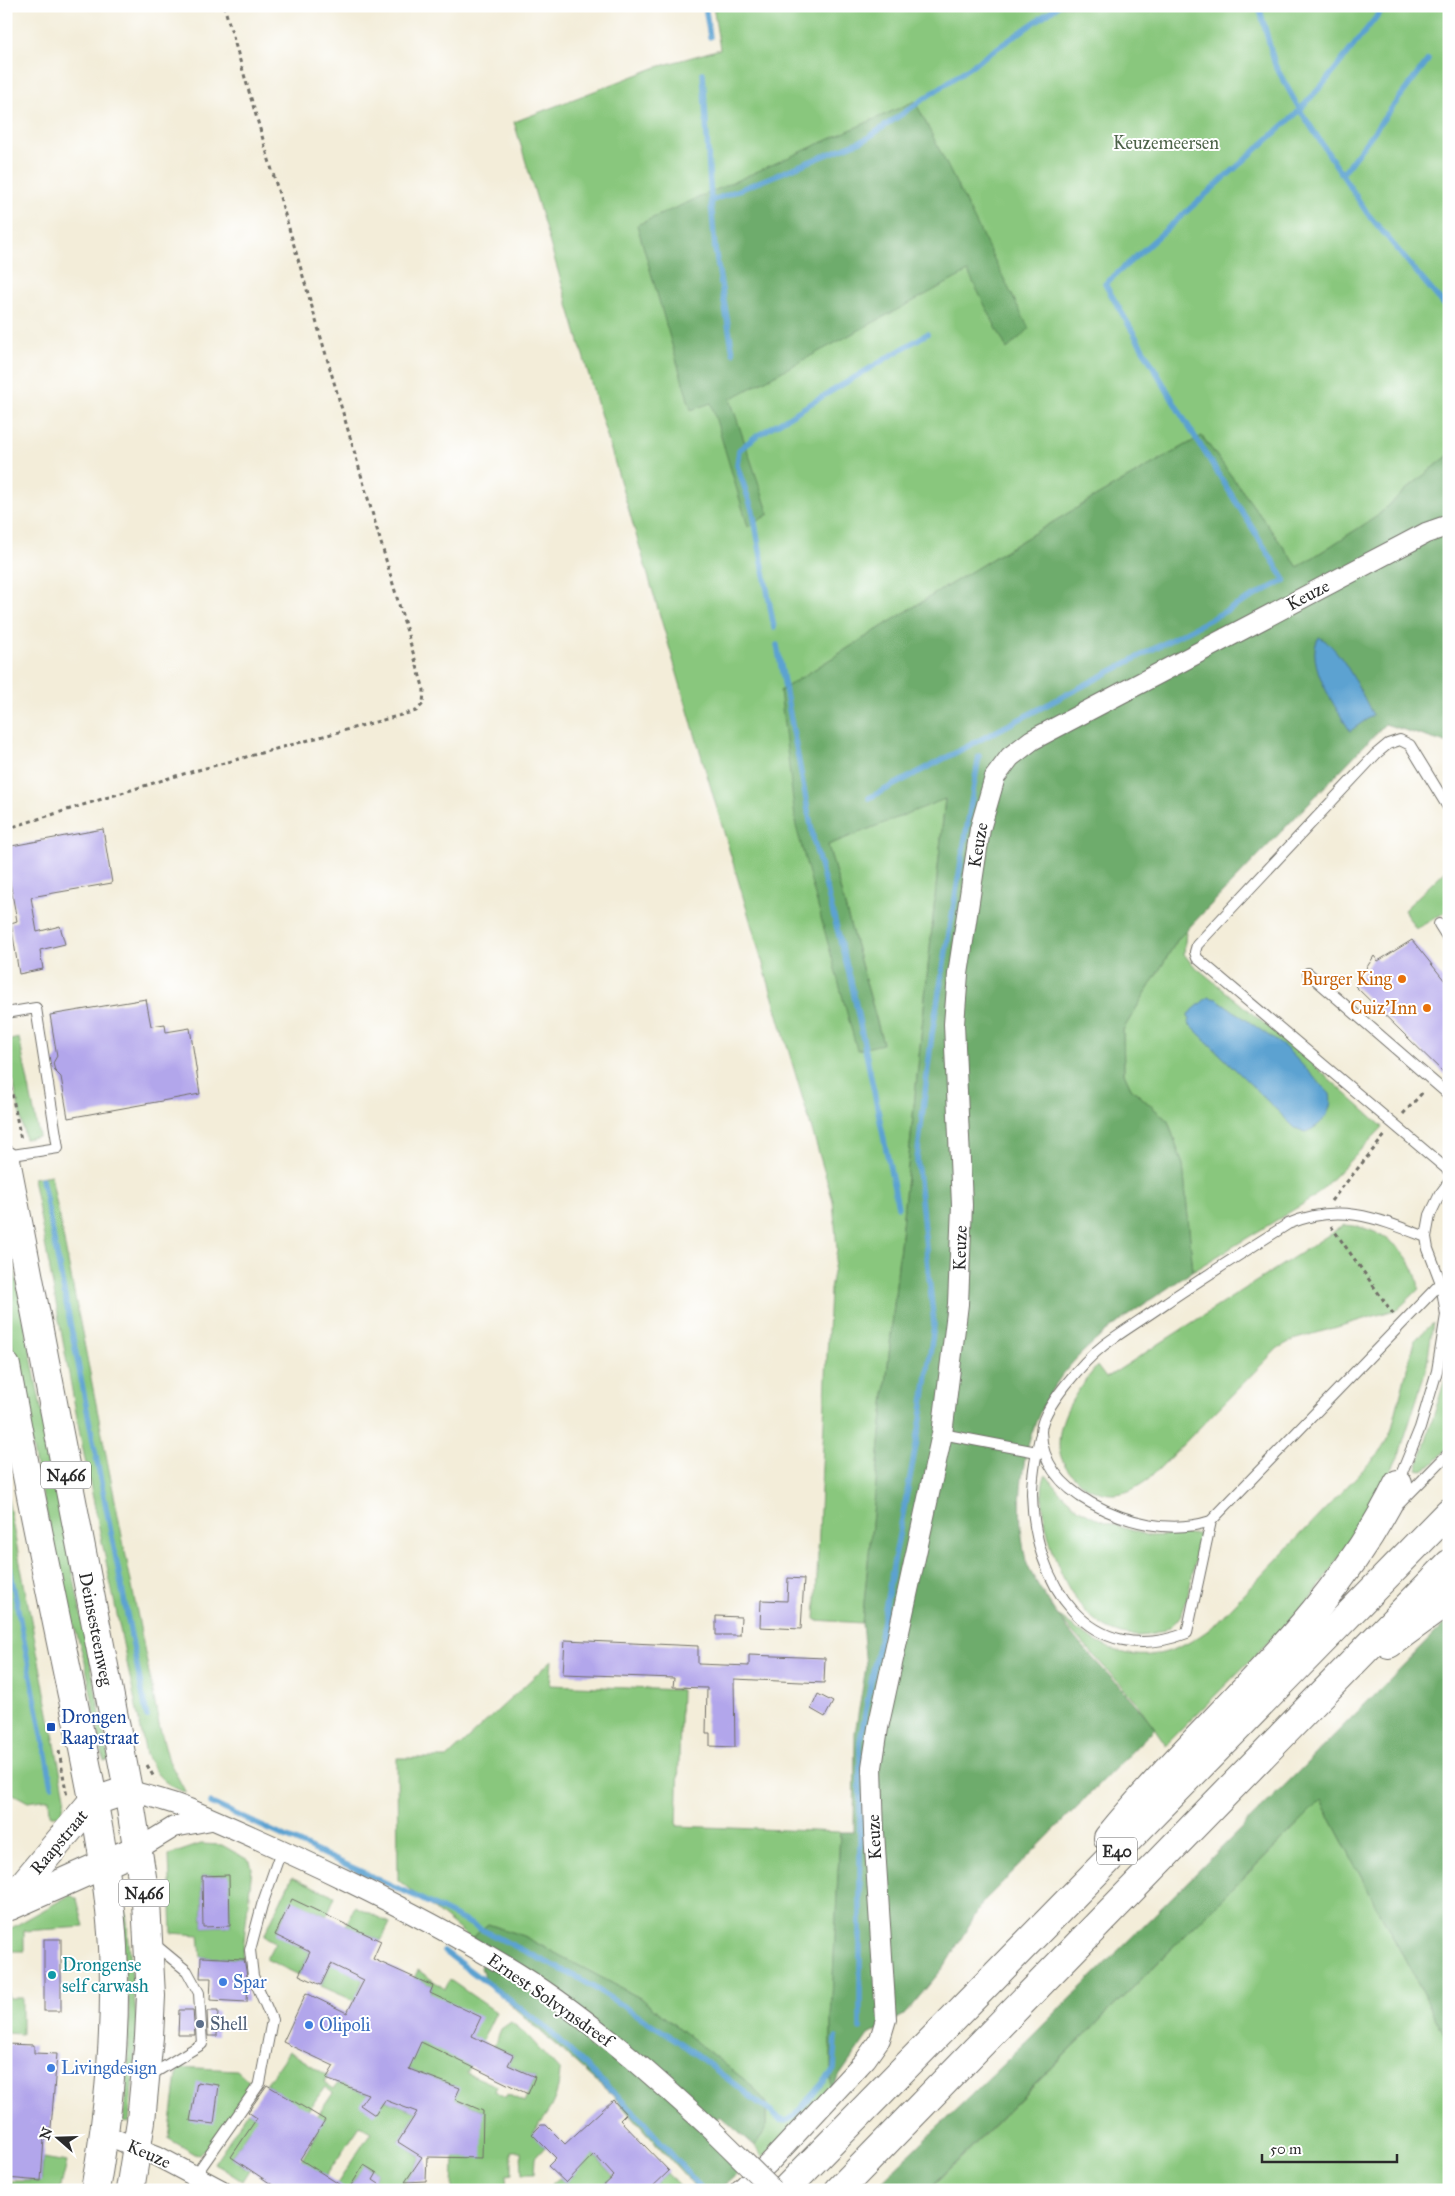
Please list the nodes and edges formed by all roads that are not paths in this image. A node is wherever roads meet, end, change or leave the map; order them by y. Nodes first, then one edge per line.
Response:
1 (1449, 525) edge
2 (1449, 809) edge
3 (1439, 924) dead end
4 (1449, 940) edge
5 (1308, 973) dead end
6 (6, 1013) edge
7 (1449, 1095) edge
8 (6, 1158) edge
9 (1449, 1172) edge
10 (1449, 1182) edge
11 (1426, 1237) junction
12 (1442, 1283) junction
13 (6, 1366) edge
14 (1041, 1431) junction
15 (942, 1434) junction
16 (1037, 1452) junction
17 (1449, 1453) edge
18 (1398, 1484) joint
19 (1449, 1512) edge
20 (1211, 1521) junction
21 (1368, 1538) junction
22 (1449, 1564) edge
23 (1449, 1600) edge
24 (1341, 1674) junction
25 (128, 1790) junction
26 (92, 1802) junction
27 (211, 1820) junction
28 (138, 1849) junction
29 (281, 1851) junction
30 (103, 1864) junction
31 (6, 1907) edge
32 (149, 1940) junction
33 (997, 1974) junction
34 (146, 2078) junction
35 (104, 2135) junction
36 (137, 2148) junction
37 (195, 2176) junction
38 (95, 2190) edge
39 (130, 2190) edge
40 (221, 2190) edge
41 (740, 2190) edge
42 (773, 2190) edge
43 (785, 2190) edge
44 (839, 2190) edge

1 - 15 street, Keuze
2 - 9 lane
3 - 4 lane
5 - 7 lane
6 - 8 lane
8 - 25 main road, Deinsesteenweg / N466
10 - 11 lane
11 - 12 lane
11 - 14 lane
12 - 18 lane
12 - 20 lane
13 - 26 main road, Deinsesteenweg / N466
14 - 16 lane
14 - 20 lane
15 - 16 lane
15 - 41 street, Keuze
16 - 20 lane
17 - 21 lane
18 - 21 main road
19 - 33 main road, E40
21 - 33 main road
22 - 24 main road, E40
23 - 24 main road
24 - 44 main road, E40
25 - 26 main road
25 - 27 street, Ernest Solvynsdreef
25 - 28 main road, Deinsesteenweg / N466
26 - 30 main road, Deinsesteenweg / N466
26 - 31 main road, Raapstraat
27 - 28 street
27 - 29 street, Ernest Solvynsdreef
28 - 30 main road, Raapstraat
28 - 32 main road, Deinsesteenweg / N466
29 - 37 lane
29 - 42 street, Ernest Solvynsdreef, bridge
30 - 31 main road, Raapstraat
30 - 35 main road, Deinsesteenweg / N466
32 - 34 main road, Deinsesteenweg / N466
32 - 34 lane
33 - 43 main road, E40
34 - 36 main road, Deinsesteenweg / N466
35 - 36 street, Keuze
35 - 38 main road, Deinsesteenweg / N466
36 - 37 street, Keuze
36 - 39 main road, Deinsesteenweg / N466
37 - 40 street, Keuze

